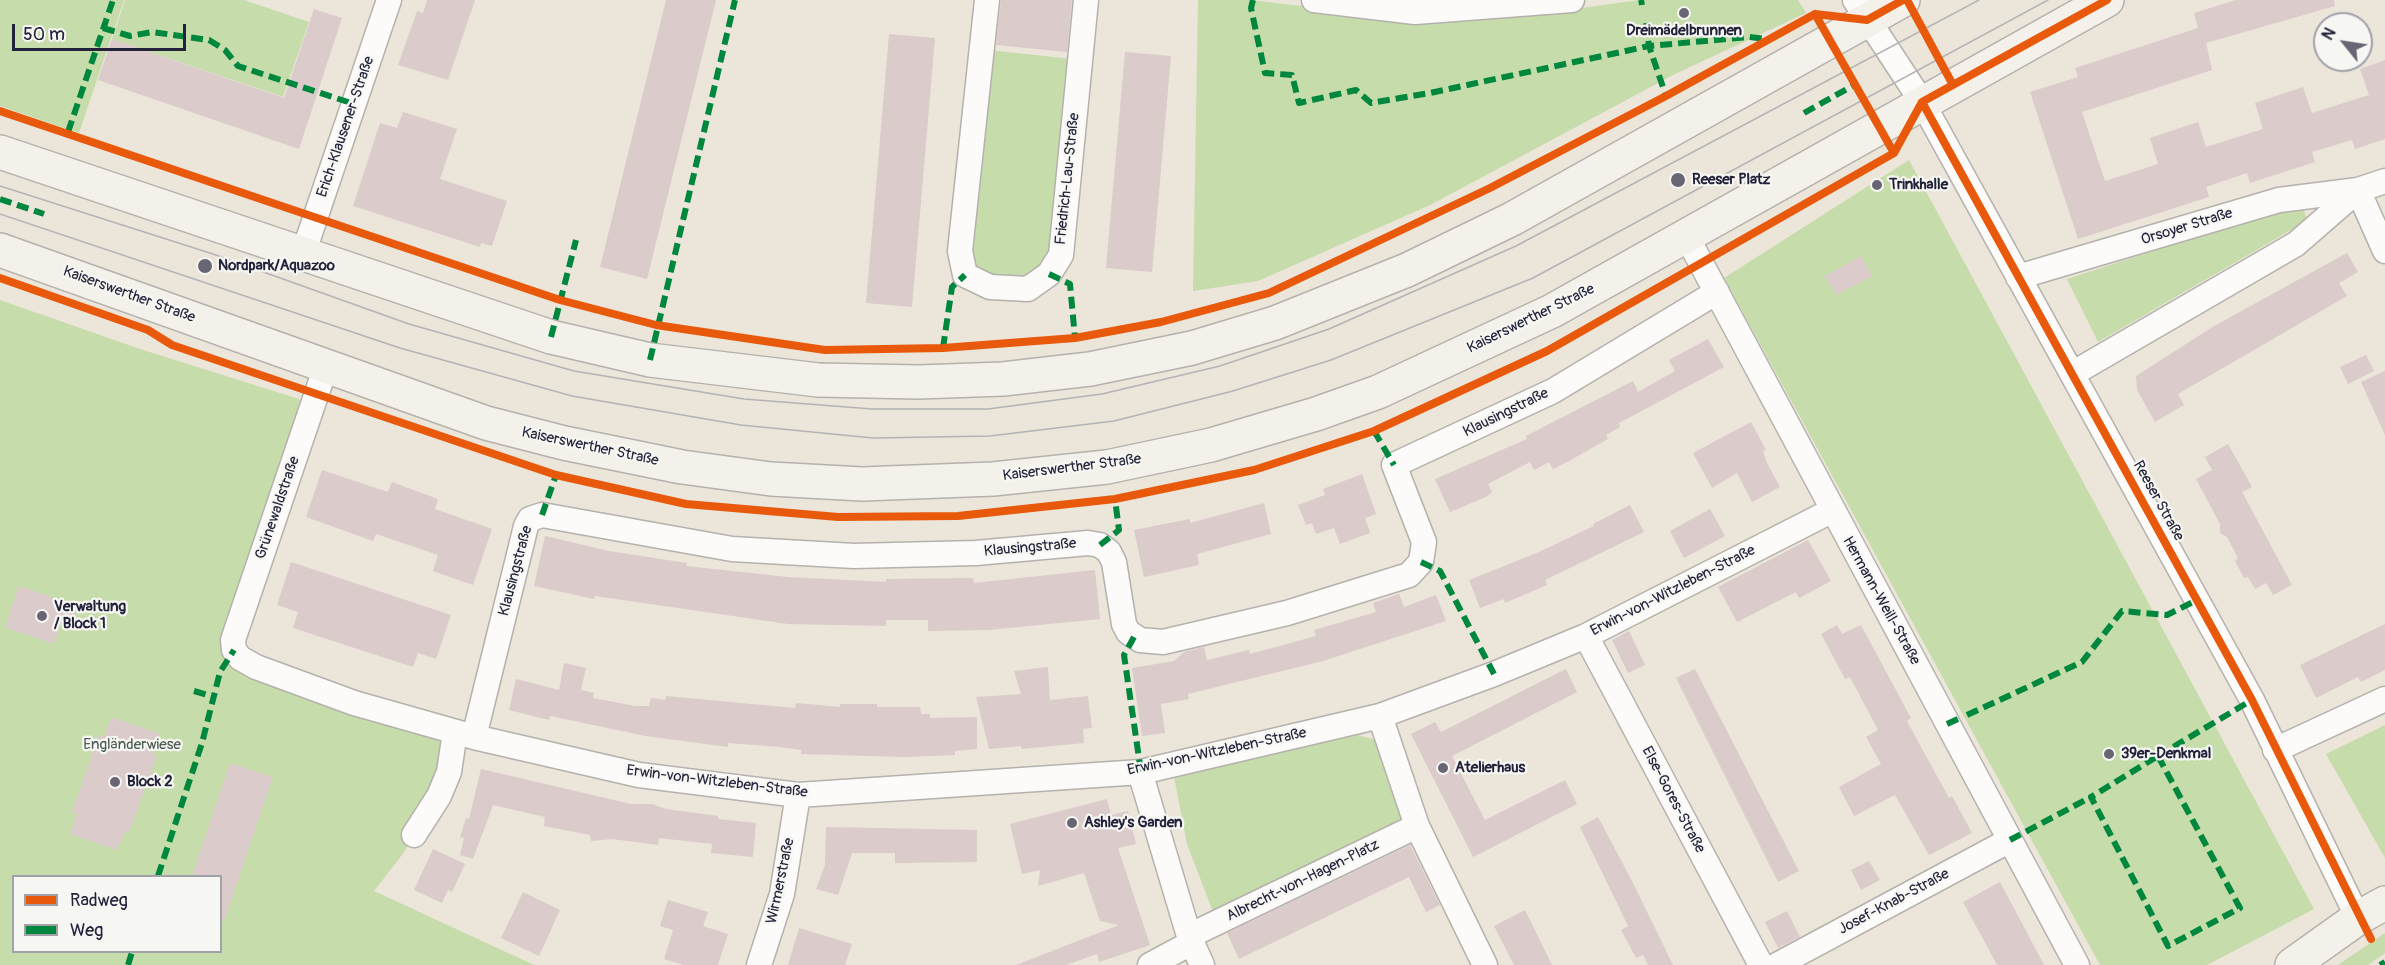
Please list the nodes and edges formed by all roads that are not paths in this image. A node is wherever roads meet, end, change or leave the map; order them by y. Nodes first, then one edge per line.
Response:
1 (389, 0) edge
2 (987, 0) edge
3 (1086, 0) edge
4 (1314, 0) edge
5 (1572, 0) edge
6 (1903, 0) edge
7 (2107, 0) edge
8 (1861, 10) edge
9 (1922, 102) junction
10 (0, 152) edge
11 (2385, 181) edge
12 (2358, 190) junction
13 (1687, 237) junction
14 (0, 250) edge
15 (2385, 250) edge
16 (303, 254) junction
17 (2019, 277) junction
18 (1717, 292) junction
19 (326, 366) junction
20 (2073, 374) junction
21 (1831, 511) junction
22 (1586, 636) junction
23 (234, 650) joint
24 (2385, 699) edge
25 (1380, 716) junction
26 (465, 735) junction
27 (2275, 750) junction
28 (1140, 772) junction
29 (798, 795) junction
30 (1417, 826) junction
31 (414, 835) dead end
32 (2010, 840) junction
33 (2372, 911) edge
34 (1190, 939) junction
35 (759, 965) edge
36 (1150, 965) edge
37 (1202, 965) edge
38 (1485, 965) edge
39 (1761, 965) edge
40 (1777, 965) edge
41 (2076, 965) edge
42 (2292, 965) edge

1 - 16 street, Erich-Klausener-Straße
2 - 3 street, Friedrich-Lau-Straße
4 - 5 street
6 - 8 street
7 - 9 street, Kaiserswerther Straße
8 - 9 street, Reeser Straße
8 - 16 street
9 - 13 street, Kaiserswerther Straße
9 - 17 street, Reeser Straße
10 - 16 street
11 - 12 street, Orsoyer Straße
12 - 15 street
12 - 17 street, Orsoyer Straße
12 - 20 street, Orsoyer Straße
13 - 18 street, Hermann-Weill-Straße
13 - 19 street, Kaiserswerther Straße
14 - 19 street, Kaiserswerther Straße
17 - 20 street, Reeser Straße
18 - 21 street, Hermann-Weill-Straße
18 - 26 street, Klausingstraße
19 - 23 street, Grünewaldstraße
20 - 27 street, Reeser Straße
21 - 22 street, Erwin-von-Witzleben-Straße
21 - 32 street, Hermann-Weill-Straße
22 - 25 street, Erwin-von-Witzleben-Straße
22 - 39 street, Else-Gores-Straße
23 - 26 street, Erwin-von-Witzleben-Straße
24 - 27 street
25 - 28 street, Erwin-von-Witzleben-Straße
25 - 30 street
26 - 29 street, Erwin-von-Witzleben-Straße
26 - 31 street
27 - 33 street, Reeser Straße
28 - 29 street, Erwin-von-Witzleben-Straße
28 - 34 street
29 - 35 street, Wirmerstraße
30 - 34 street, Albrecht-von-Hagen-Platz
30 - 38 street
32 - 40 street, Josef-Knab-Straße
32 - 41 street, Hermann-Weill-Straße
33 - 42 street
34 - 36 street, Albrecht-von-Hagen-Platz
34 - 37 street

